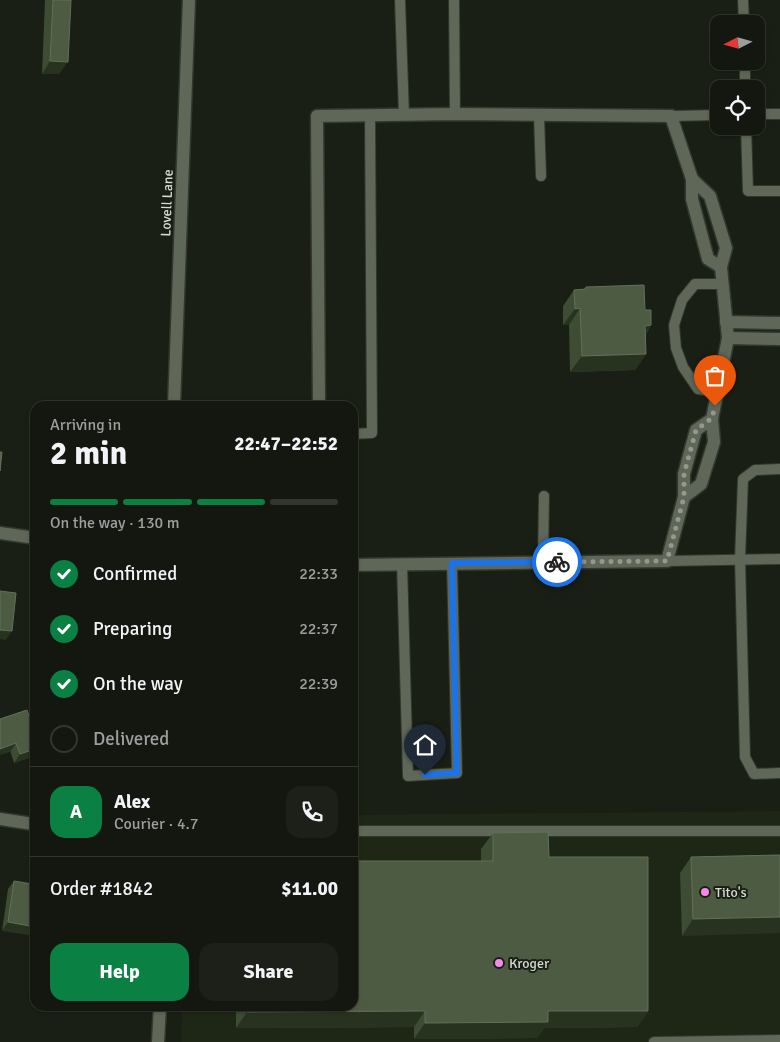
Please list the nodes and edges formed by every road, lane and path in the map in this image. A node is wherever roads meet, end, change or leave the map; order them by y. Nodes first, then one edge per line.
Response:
1 (189, 0) edge
2 (400, 0) edge
3 (454, 0) edge
4 (743, 0) edge
5 (744, 15) edge
6 (455, 114) junction
7 (765, 114) edge
8 (780, 114) edge
9 (404, 115) junction
10 (710, 115) edge
11 (370, 116) junction
12 (539, 116) junction
13 (671, 116) junction
14 (746, 135) edge
15 (541, 176) dead end
16 (692, 179) junction
17 (780, 191) edge
18 (720, 229) junction
19 (702, 235) junction
20 (721, 267) junction
21 (722, 284) junction
22 (726, 322) junction
23 (780, 324) edge
24 (728, 338) junction
25 (780, 339) edge
26 (718, 392) junction
27 (174, 401) edge
28 (319, 401) edge
29 (712, 418) junction
30 (358, 434) edge
31 (691, 450) junction
32 (710, 454) junction
33 (780, 469) edge
34 (544, 496) dead end
35 (684, 497) junction
36 (0, 533) edge
37 (30, 537) edge
38 (780, 559) edge
39 (740, 560) junction
40 (667, 561) junction
41 (543, 562) junction
42 (452, 563) junction
43 (358, 564) edge
44 (402, 564) junction
45 (780, 773) edge
46 (0, 819) edge
47 (30, 824) edge
48 (358, 831) edge
49 (780, 831) edge
50 (160, 1011) edge
51 (776, 1041) edge
52 (158, 1042) edge
53 (654, 1042) edge

1 - 27 street, Lovell Lane
2 - 9 lane
3 - 6 lane
4 - 5 lane
6 - 9 street
6 - 12 street
7 - 8 lane
9 - 11 street
10 - 13 lane
11 - 28 street
11 - 30 lane
12 - 13 street
12 - 15 lane
13 - 16 street
14 - 17 lane
16 - 18 street
16 - 19 street
18 - 19 street
18 - 20 street
19 - 20 street
20 - 21 street
21 - 22 street
21 - 26 lane
22 - 23 street
22 - 24 street
24 - 25 street
24 - 26 street
26 - 29 street
29 - 31 street
29 - 32 street
31 - 32 street
31 - 35 street
32 - 35 street
33 - 39 lane
34 - 41 lane
35 - 40 street
36 - 37 street
38 - 39 lane
39 - 40 lane
39 - 45 lane
40 - 41 street
41 - 42 street
42 - 44 street
42 - 44 lane
43 - 44 street
46 - 47 street
48 - 49 lane
50 - 52 street
51 - 53 lane

